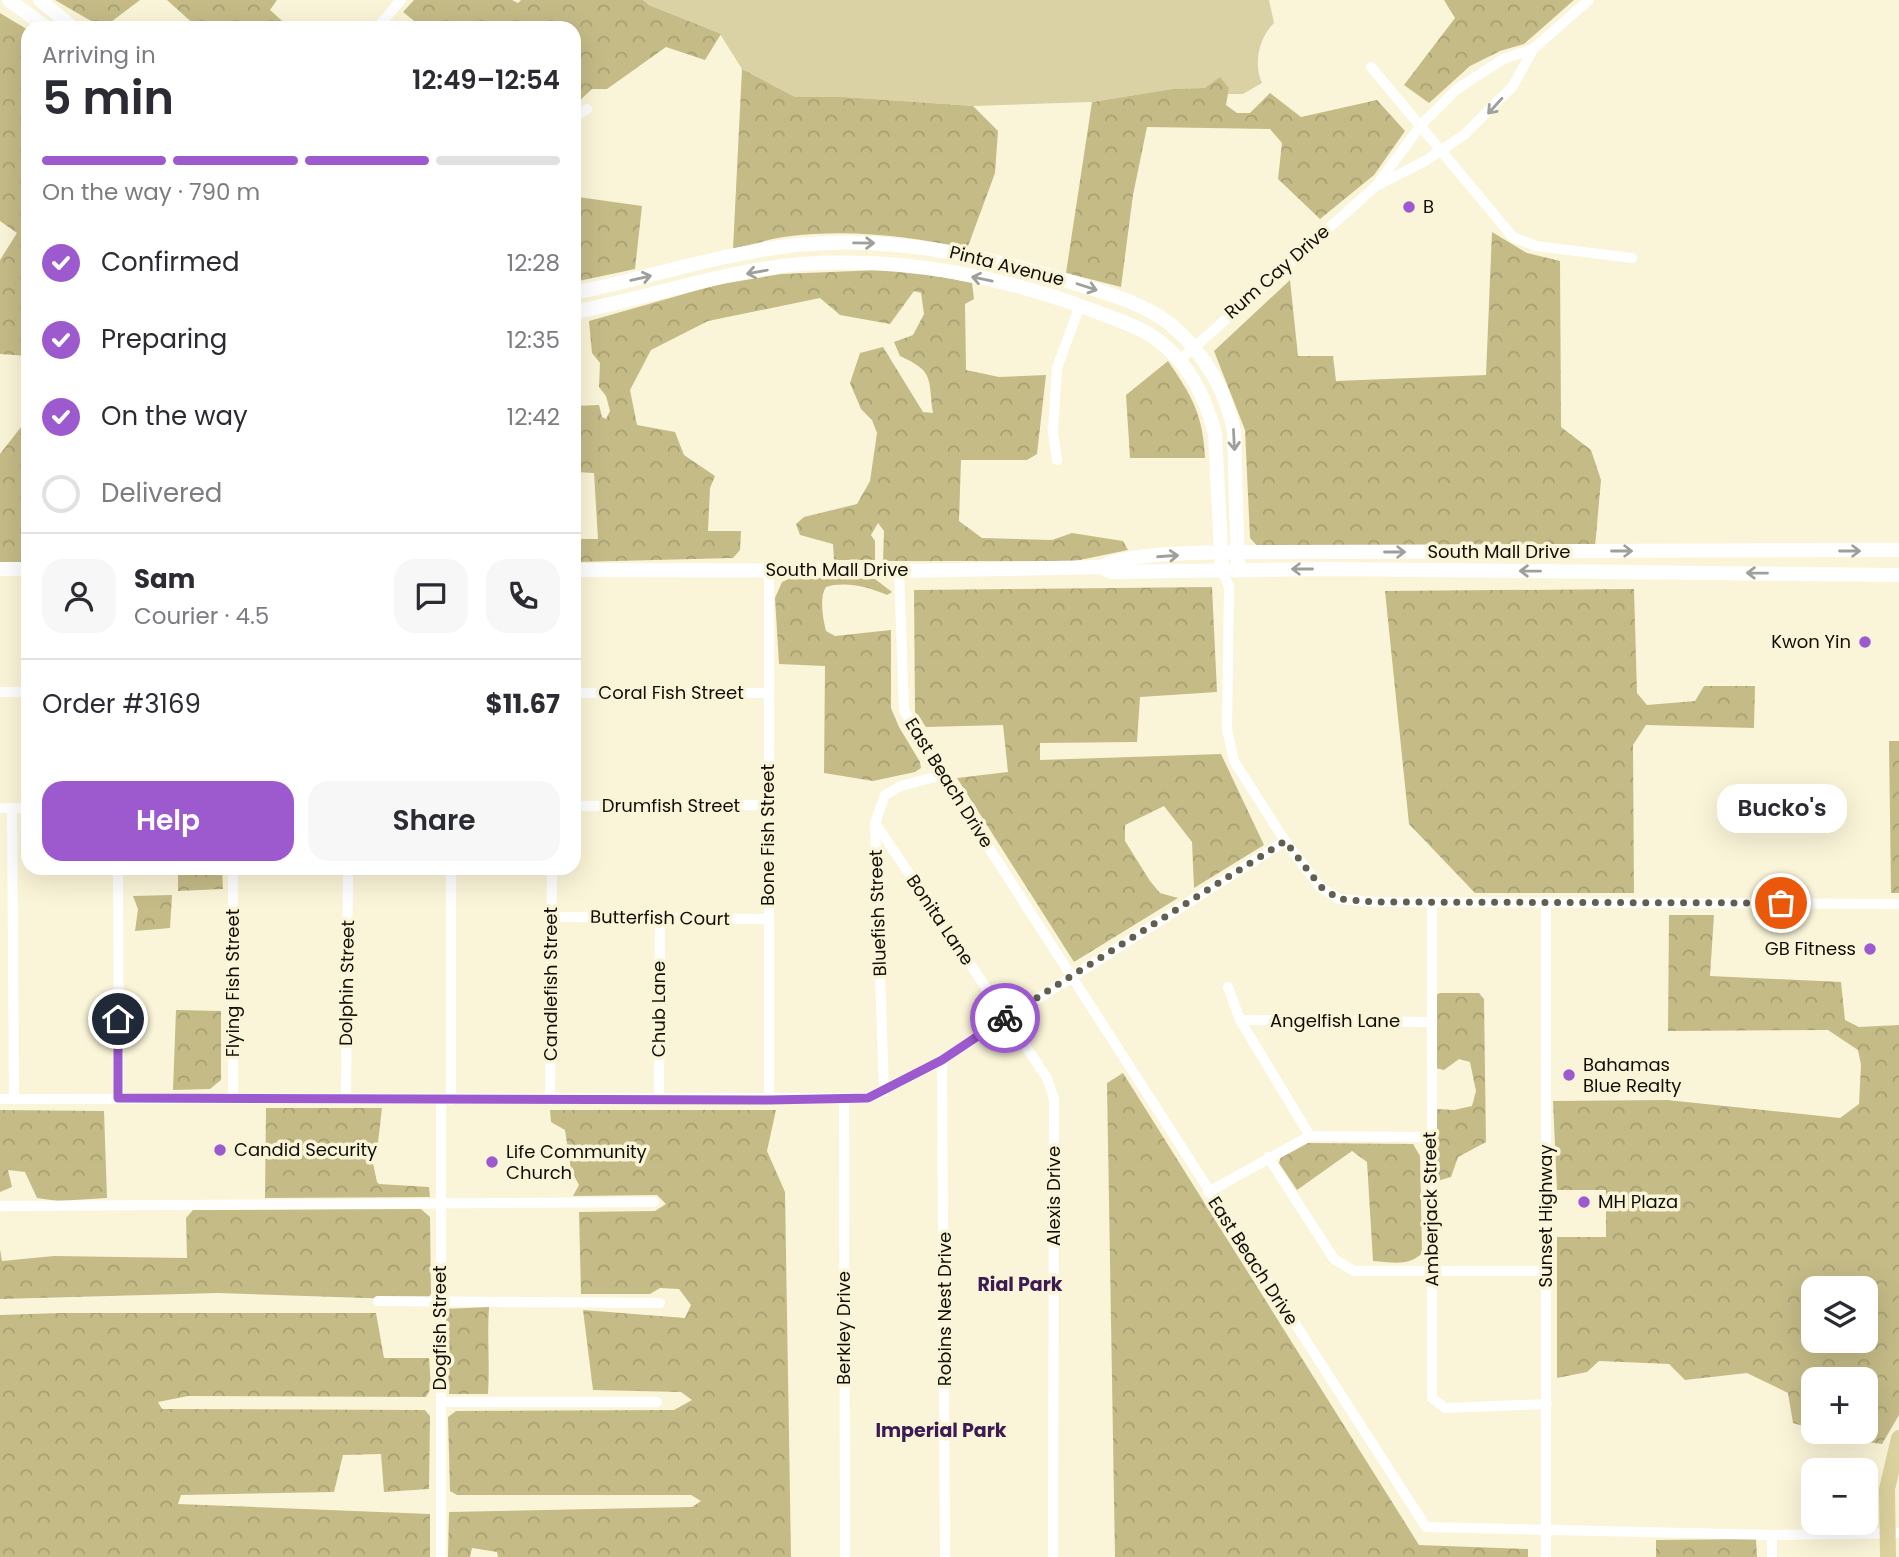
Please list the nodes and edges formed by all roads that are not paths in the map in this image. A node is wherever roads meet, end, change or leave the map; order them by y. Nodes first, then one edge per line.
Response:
1 (9, 0) edge
2 (40, 0) edge
3 (401, 0) edge
4 (1589, 0) edge
5 (38, 21) edge
6 (65, 21) edge
7 (383, 21) edge
8 (1533, 49) junction
9 (1371, 67) dead end
10 (587, 109) dead end
11 (581, 113) edge
12 (1422, 124) junction
13 (1441, 151) junction
14 (1376, 186) junction
15 (796, 245) junction
16 (1632, 258) dead end
17 (800, 264) junction
18 (581, 291) edge
19 (1080, 305) junction
20 (581, 311) edge
21 (1194, 348) junction
22 (1180, 360) junction
23 (1057, 460) dead end
24 (1899, 550) edge
25 (1238, 552) junction
26 (1329, 552) junction
27 (1221, 553) junction
28 (1101, 567) junction
29 (0, 569) edge
30 (21, 569) edge
31 (1238, 569) junction
32 (1329, 569) junction
33 (581, 570) edge
34 (769, 570) junction
35 (1222, 570) junction
36 (899, 571) junction
37 (1899, 575) edge
38 (1229, 587) junction
39 (0, 692) edge
40 (21, 692) edge
41 (581, 693) edge
42 (769, 693) junction
43 (942, 775) junction
44 (768, 805) junction
45 (581, 806) edge
46 (0, 808) edge
47 (12, 808) junction
48 (21, 808) edge
49 (875, 822) junction
50 (1285, 841) junction
51 (118, 875) edge
52 (233, 875) edge
53 (348, 875) edge
54 (451, 875) edge
55 (552, 875) edge
56 (1432, 902) junction
57 (1546, 902) junction
58 (1899, 904) edge
59 (552, 917) junction
60 (660, 919) junction
61 (768, 919) junction
62 (1072, 977) junction
63 (1228, 987) dead end
64 (1005, 1018) junction
65 (1240, 1020) junction
66 (1431, 1022) junction
67 (942, 1060) junction
68 (884, 1092) junction
69 (345, 1097) junction
70 (118, 1098) junction
71 (0, 1099) edge
72 (14, 1099) junction
73 (233, 1099) junction
74 (659, 1099) junction
75 (446, 1100) junction
76 (550, 1100) junction
77 (769, 1100) junction
78 (844, 1100) junction
79 (1310, 1136) junction
80 (1430, 1137) junction
81 (1268, 1157) junction
82 (1208, 1192) junction
83 (654, 1202) dead end
84 (440, 1205) junction
85 (0, 1206) edge
86 (1432, 1270) junction
87 (1546, 1271) junction
88 (378, 1301) dead end
89 (440, 1302) junction
90 (660, 1303) dead end
91 (441, 1402) junction
92 (657, 1402) dead end
93 (1547, 1404) junction
94 (1899, 1438) edge
95 (1546, 1531) junction
96 (1893, 1533) edge
97 (1772, 1535) junction
98 (441, 1557) edge
99 (845, 1557) edge
100 (945, 1557) edge
101 (1054, 1557) edge
102 (1546, 1557) edge
103 (1772, 1557) edge
104 (1888, 1557) edge

1 - 5 street
2 - 6 street
3 - 7 street
4 - 8 street, Rum Cay Drive
8 - 12 street, Rum Cay Drive
8 -> 13 street, Rum Cay Drive
9 - 12 street
10 - 11 street
12 - 13 street
12 - 14 street, Rum Cay Drive
13 - 14 street, Rum Cay Drive
13 - 16 street
14 - 21 street, Rum Cay Drive
15 - 17 street
18 -> 15 street, Pinta Avenue
15 -> 21 street, Pinta Avenue
19 -> 17 street, Pinta Avenue
17 -> 20 street, Pinta Avenue
19 - 22 street, Pinta Avenue
19 - 23 street
21 - 22 street, Rum Cay Drive
21 -> 25 street, Pinta Avenue
22 - 27 street, Pinta Avenue
26 -> 24 street, South Mall Drive
25 - 26 street, South Mall Drive
25 - 27 street, South Mall Drive
25 - 31 street, Pinta Avenue
26 - 32 street
28 -> 27 street, South Mall Drive
27 - 35 street, Pinta Avenue
28 - 35 street, South Mall Drive
28 - 36 street, South Mall Drive
29 - 30 street
32 -> 31 street, South Mall Drive
31 - 35 street, South Mall Drive
31 - 38 street
37 -> 32 street, South Mall Drive
33 - 34 street, South Mall Drive
34 - 36 street, South Mall Drive
34 - 42 street, Bone Fish Street
35 - 38 street
36 - 43 street, East Beach Drive
38 - 50 street
39 - 40 street
41 - 42 street, Coral Fish Street
42 - 44 street, Bone Fish Street
43 - 49 street, Bluefish Street
43 - 62 street, East Beach Drive
44 - 45 street, Drumfish Street
44 - 61 street, Bone Fish Street
46 - 47 street
47 - 48 street
47 - 72 street
49 - 64 street, Bonita Lane
49 - 68 street, Bluefish Street
50 - 56 street
50 - 62 street
51 - 70 street
52 - 73 street, Flying Fish Street
53 - 69 street, Dolphin Street
54 - 75 street, Dogfish Street
55 - 59 street, Candlefish Street
56 - 57 street
56 - 66 street, Amberjack Street
57 - 58 street
57 - 87 street, Sunset Highway
59 - 60 street, Butterfish Court
59 - 76 street, Candlefish Street
60 - 61 street, Butterfish Court
60 - 74 street, Chub Lane
61 - 77 street, Bone Fish Street
62 - 64 street
62 - 82 street, East Beach Drive
63 - 65 street, Angelfish Lane
64 - 67 street
64 - 101 street, Alexis Drive
65 - 66 street, Angelfish Lane
65 - 79 street, Angelfish Lane
66 - 80 street, Amberjack Street
67 - 68 street
67 - 100 street, Robins Nest Drive
68 - 78 street
69 - 73 street
69 - 75 street
70 - 72 street
70 - 73 street
71 - 72 street
74 - 76 street
74 - 77 street
75 - 76 street
75 - 84 street, Dogfish Street
77 - 78 street
78 - 99 street, Berkley Drive
79 - 80 street
79 - 81 street
80 - 86 street, Amberjack Street
81 - 82 street
81 - 86 street
82 - 95 street, East Beach Drive
83 - 84 street
84 - 85 street
84 - 89 street, Dogfish Street
86 - 87 street
86 - 93 street, Amberjack Street
87 - 93 street, Sunset Highway
88 - 89 street
89 - 90 street
89 - 91 street, Dogfish Street
91 - 92 street
91 - 98 street, Dogfish Street
93 - 95 street, Sunset Highway
94 - 96 main road
95 - 97 street, East Beach Drive
95 - 102 street, Sunset Highway
96 - 97 street, East Beach Drive
96 - 104 main road
97 - 103 street

